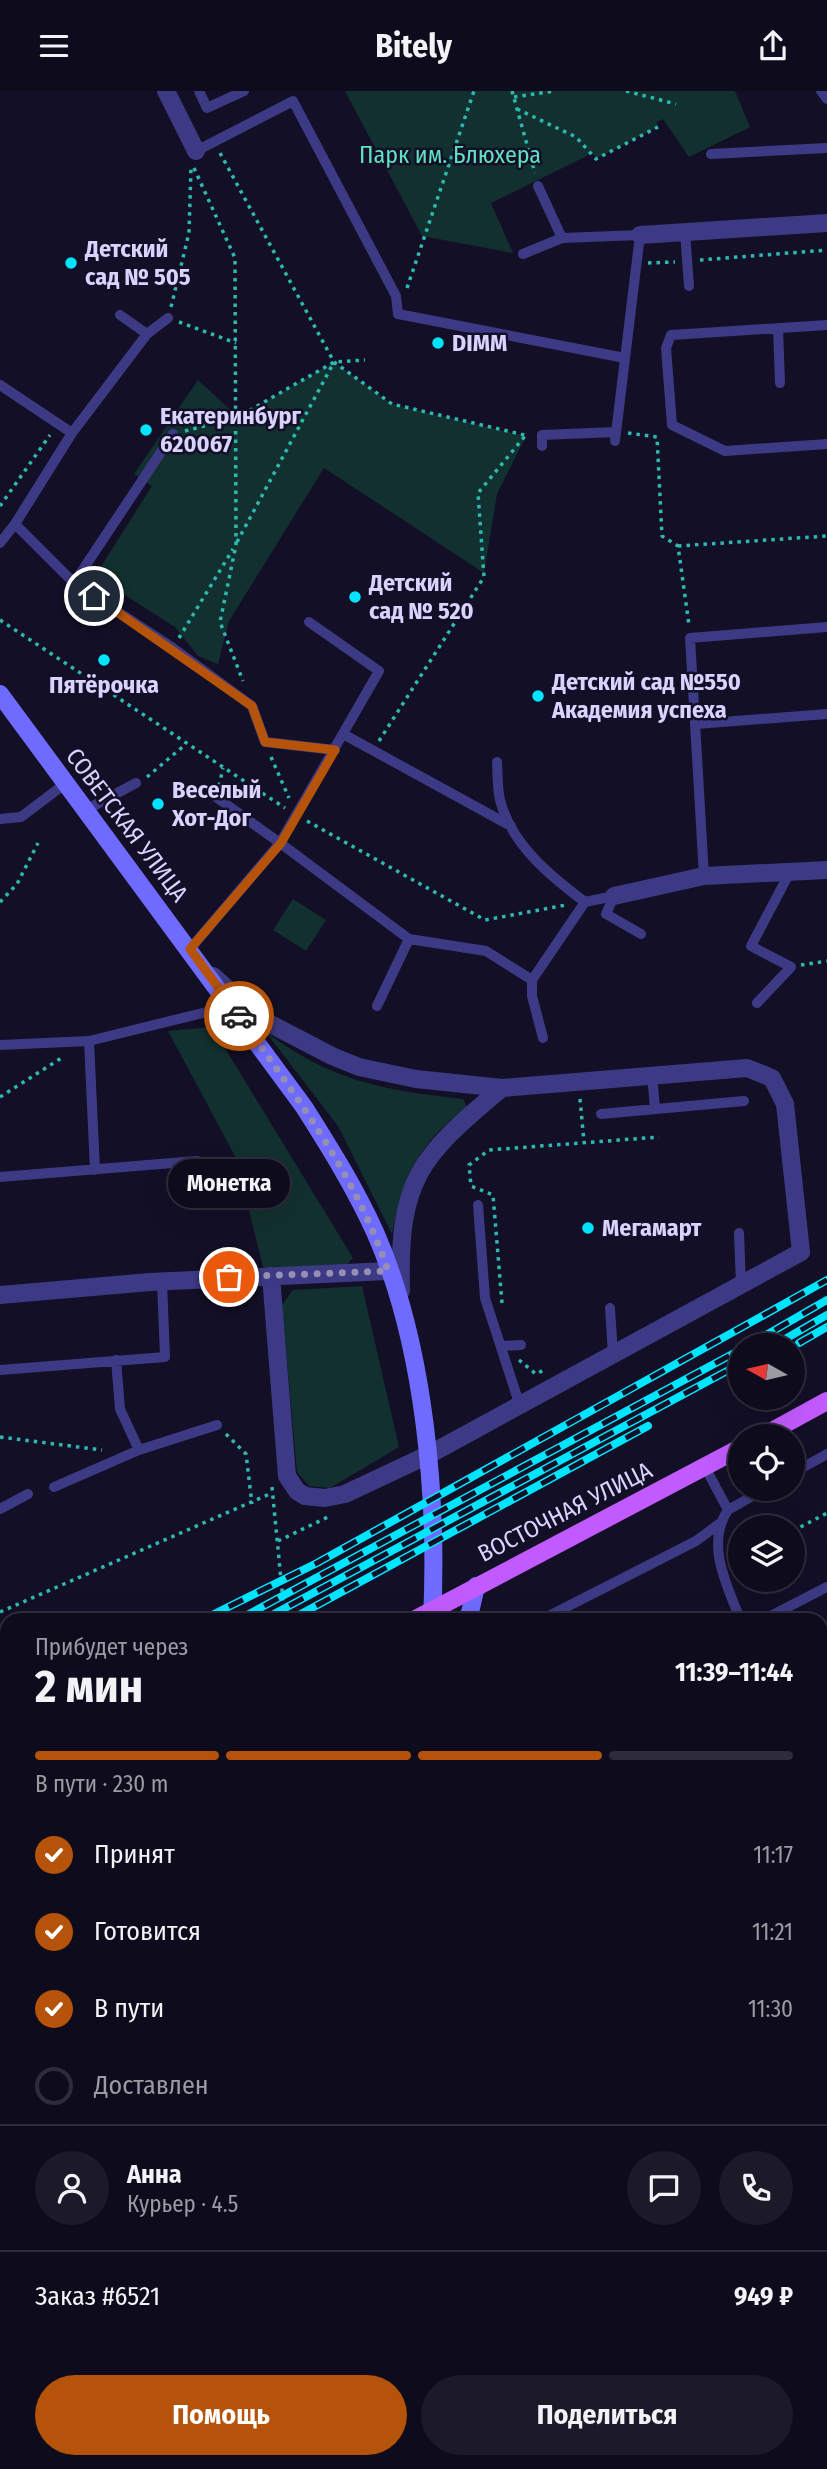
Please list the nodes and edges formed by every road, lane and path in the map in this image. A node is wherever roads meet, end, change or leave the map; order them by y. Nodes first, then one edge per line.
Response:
1 (166, 91) edge
2 (199, 91) edge
3 (244, 91) edge
4 (474, 91) edge
5 (512, 91) edge
6 (554, 91) edge
7 (626, 91) edge
8 (821, 91) edge
9 (514, 97) junction
10 (827, 99) edge
11 (676, 104) dead end
12 (517, 109) junction
13 (658, 127) dead end
14 (827, 148) edge
15 (196, 151) junction
16 (711, 154) dead end
17 (538, 186) joint
18 (827, 223) edge
19 (685, 232) junction
20 (640, 235) junction
21 (562, 237) junction
22 (827, 250) edge
23 (523, 254) dead end
24 (687, 261) junction
25 (636, 264) junction
26 (410, 279) dead end
27 (689, 286) dead end
28 (120, 315) dead end
29 (168, 318) junction
30 (827, 325) edge
31 (778, 328) junction
32 (147, 334) junction
33 (236, 343) junction
34 (625, 358) junction
35 (365, 360) dead end
36 (334, 362) junction
37 (780, 383) dead end
38 (0, 384) edge
39 (237, 418) junction
40 (53, 431) dead end
41 (72, 433) junction
42 (173, 434) joint
43 (526, 436) junction
44 (615, 436) junction
45 (542, 441) joint
46 (827, 444) edge
47 (0, 506) edge
48 (15, 524) junction
49 (827, 537) edge
50 (0, 543) edge
51 (236, 545) junction
52 (678, 546) junction
53 (74, 583) junction
54 (0, 620) edge
55 (309, 622) dead end
56 (827, 627) edge
57 (690, 638) junction
58 (173, 649) junction
59 (0, 694) edge
60 (252, 706) junction
61 (827, 714) edge
62 (696, 724) junction
63 (343, 734) junction
64 (265, 742) junction
65 (187, 744) junction
66 (335, 750) junction
67 (372, 751) junction
68 (497, 762) dead end
69 (66, 783) junction
70 (136, 783) joint
71 (216, 797) dead end
72 (84, 811) junction
73 (298, 816) junction
74 (0, 819) edge
75 (511, 826) junction
76 (38, 843) dead end
77 (281, 843) junction
78 (827, 870) edge
79 (790, 871) junction
80 (704, 876) junction
81 (614, 896) junction
82 (0, 902) edge
83 (585, 902) junction
84 (641, 935) dead end
85 (409, 939) junction
86 (190, 949) junction
87 (827, 961) edge
88 (791, 967) junction
89 (205, 969) junction
90 (531, 980) junction
91 (757, 1003) dead end
92 (232, 1006) junction
93 (377, 1006) dead end
94 (542, 1038) dead end
95 (89, 1041) junction
96 (0, 1045) edge
97 (652, 1074) junction
98 (502, 1088) junction
99 (579, 1094) dead end
100 (0, 1097) edge
101 (744, 1101) dead end
102 (655, 1109) junction
103 (601, 1114) dead end
104 (659, 1137) dead end
105 (584, 1142) junction
106 (197, 1161) dead end
107 (95, 1170) junction
108 (0, 1177) edge
109 (478, 1205) dead end
110 (739, 1233) dead end
111 (388, 1271) junction
112 (271, 1276) junction
113 (162, 1282) junction
114 (741, 1285) junction
115 (0, 1295) edge
116 (610, 1308) dead end
117 (401, 1309) junction
118 (505, 1312) dead end
119 (518, 1345) joint
120 (502, 1346) junction
121 (613, 1355) junction
122 (116, 1360) junction
123 (548, 1368) dead end
124 (0, 1370) edge
125 (827, 1401) edge
126 (520, 1406) junction
127 (785, 1424) edge
128 (217, 1425) joint
129 (0, 1437) edge
130 (135, 1452) junction
131 (827, 1454) edge
132 (728, 1455) edge
133 (805, 1466) edge
134 (705, 1467) junction
135 (54, 1487) dead end
136 (272, 1493) dead end
137 (28, 1494) dead end
138 (744, 1501) edge
139 (252, 1504) junction
140 (0, 1509) edge
141 (728, 1510) junction
142 (827, 1513) edge
143 (719, 1524) junction
144 (805, 1525) edge
145 (278, 1545) dead end
146 (476, 1586) junction
147 (827, 1587) edge
148 (0, 1612) edge
149 (284, 1613) edge
150 (427, 1613) edge
151 (432, 1613) edge
152 (470, 1613) edge
153 (555, 1613) edge
154 (738, 1613) edge
155 (777, 1613) edge
156 (760, 2469) edge
157 (768, 2469) edge

1 - 15 street
2 - 3 lane
4 - 26 path
5 - 9 path
6 - 9 path
7 - 11 path
8 - 10 lane
9 - 12 path
12 - 13 path
12 - 17 path
14 - 16 lane
15 - 34 lane
15 - 36 path
17 - 21 lane
18 - 19 street
19 - 20 street
19 - 24 lane
20 - 21 lane
20 - 25 lane
21 - 23 lane
22 - 24 path
24 - 25 path
24 - 27 lane
25 - 34 lane
28 - 32 lane
29 - 32 lane
29 - 33 path
29 - 33 path
30 - 31 lane
31 - 37 lane
31 - 46 lane
32 - 41 lane
33 - 39 path
34 - 44 lane
35 - 36 path
36 - 39 path
36 - 43 path
36 - 51 path
38 - 41 lane
39 - 42 path
39 - 51 path
40 - 47 path
41 - 48 lane
42 - 53 lane
43 - 45 path
43 - 67 path
44 - 45 lane
44 - 52 path
48 - 50 lane
48 - 53 lane
49 - 52 path
51 - 58 path
51 - 60 path
52 - 57 path
53 - 58 lane
54 - 65 path
55 - 63 lane
56 - 57 lane
57 - 62 lane
58 - 60 lane
59 - 69 main road, СОВЕТСКАЯ УЛИЦА
60 - 64 lane
61 - 62 lane
62 - 80 lane
63 - 66 lane
63 - 67 lane
64 - 66 lane
64 - 73 path
65 - 70 path
65 - 73 path
66 - 73 lane
67 - 75 lane
68 - 75 lane
69 - 72 main road, СОВЕТСКАЯ УЛИЦА
69 - 74 lane
70 - 72 lane
71 - 77 lane
72 - 86 main road, СОВЕТСКАЯ УЛИЦА
73 - 77 lane
73 - 83 path
75 - 83 lane
76 - 82 path
77 - 85 lane
77 - 86 lane
78 - 79 street
79 - 80 street
79 - 88 lane
80 - 81 street
81 - 83 lane
81 - 84 lane
83 - 90 lane
85 - 90 lane
85 - 93 lane
86 - 89 main road, СОВЕТСКАЯ УЛИЦА
87 - 88 path
88 - 91 lane
89 - 92 main road, СОВЕТСКАЯ УЛИЦА
89 - 98 street
90 - 94 lane
92 - 95 lane
92 - 111 main road, СОВЕТСКАЯ УЛИЦА
95 - 96 lane
95 - 100 path
95 - 107 lane
97 - 98 street
97 - 102 lane
97 - 114 street
98 - 117 street
99 - 105 path
101 - 102 lane
102 - 103 lane
104 - 105 path
105 - 118 path
106 - 107 lane
107 - 108 lane
109 - 120 lane
110 - 114 lane
111 - 112 street
111 - 117 main road, СОВЕТСКАЯ УЛИЦА
112 - 113 street
112 - 126 street
113 - 115 street
113 - 122 lane
114 - 121 street
116 - 121 lane
117 - 151 main road, СОВЕТСКАЯ УЛИЦА
119 - 120 lane
119 - 123 path
120 - 126 lane
121 - 126 street
122 - 124 lane
122 - 130 lane
125 - 127 main road
128 - 130 lane
128 - 139 path
129 - 130 path
130 - 135 lane
131 - 133 lane
132 - 134 main road, ВОСТОЧНАЯ УЛИЦА
134 - 141 lane
134 - 146 main road, ВОСТОЧНАЯ УЛИЦА
136 - 139 path
137 - 140 lane
138 - 141 lane
139 - 148 path
141 - 143 lane
142 - 144 path
143 - 153 lane
143 - 154 lane
145 - 149 path
146 - 150 main road, ВОСТОЧНАЯ УЛИЦА
146 - 152 main road
147 - 155 lane
156 - 157 street

